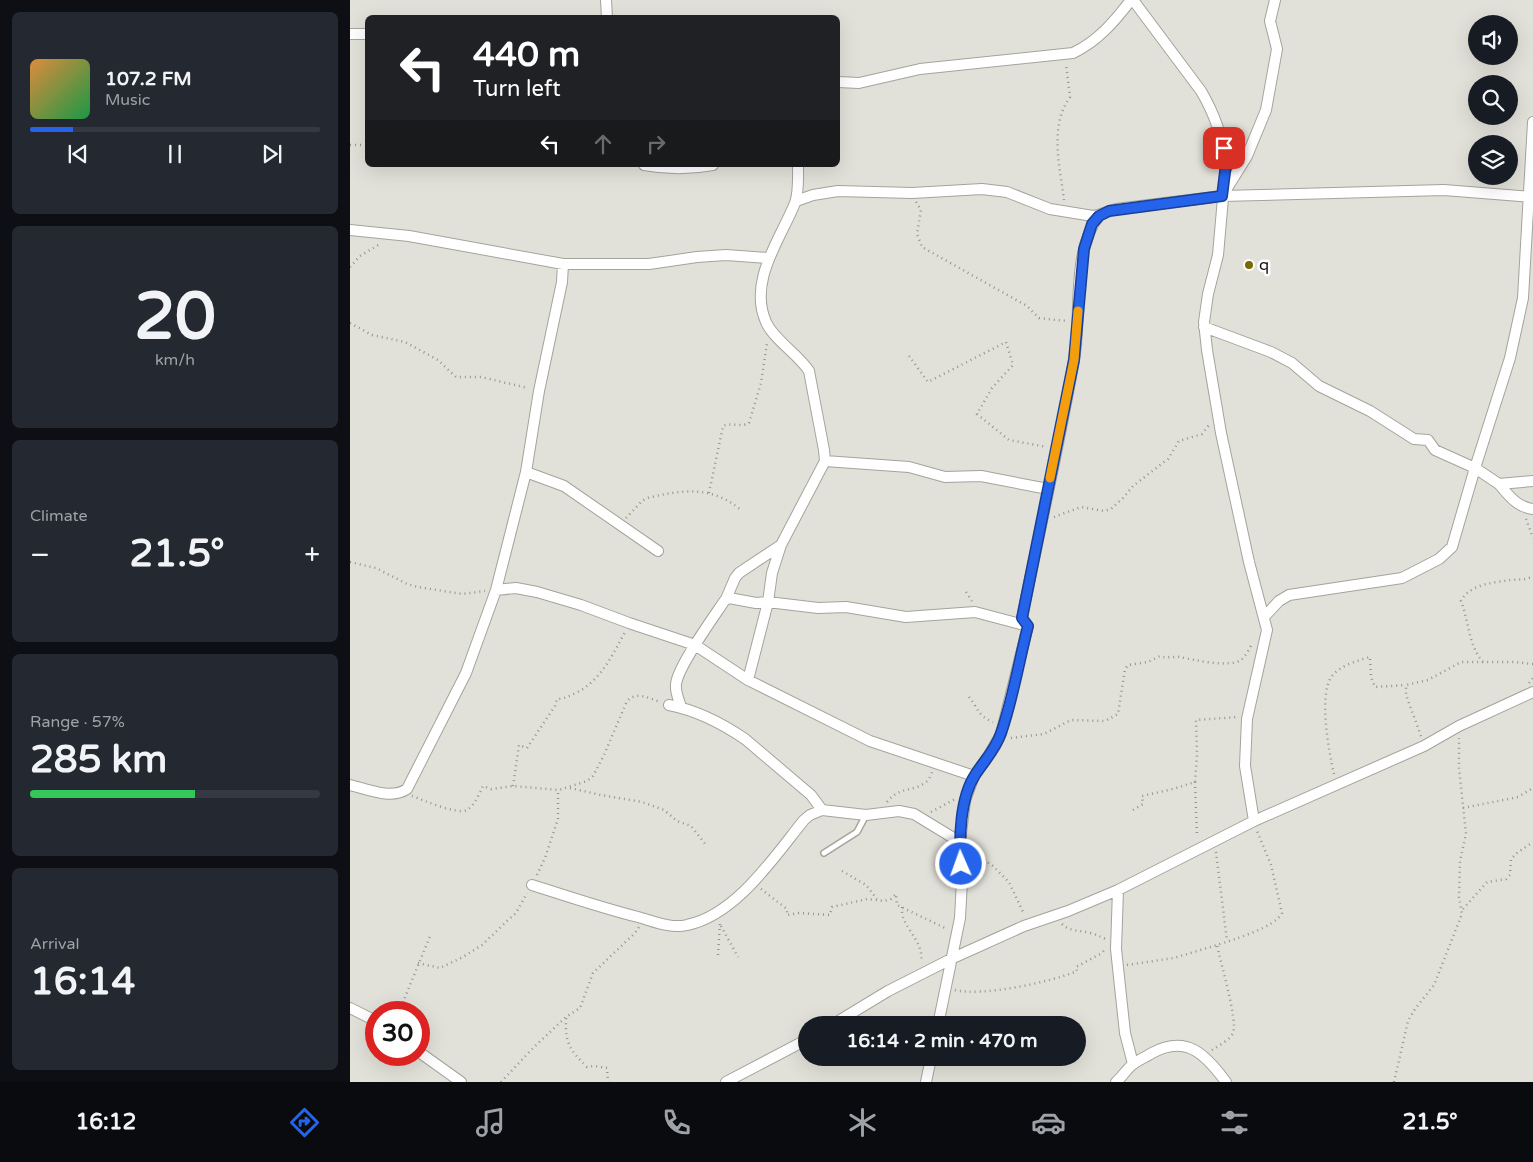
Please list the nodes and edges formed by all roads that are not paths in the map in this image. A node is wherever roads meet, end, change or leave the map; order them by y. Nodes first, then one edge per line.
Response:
1 (606, 0) edge
2 (1132, 0) edge
3 (1275, 0) edge
4 (607, 15) edge
5 (350, 34) edge
6 (365, 34) edge
7 (840, 82) edge
8 (1533, 122) edge
9 (659, 167) edge
10 (702, 167) edge
11 (798, 167) edge
12 (1222, 196) junction
13 (1531, 197) edge
14 (796, 201) junction
15 (1099, 216) junction
16 (350, 230) edge
17 (768, 258) junction
18 (563, 264) junction
19 (1204, 326) junction
20 (825, 461) junction
21 (1475, 468) junction
22 (526, 472) junction
23 (1533, 481) edge
24 (1499, 484) junction
25 (1048, 489) junction
26 (1533, 509) edge
27 (780, 545) junction
28 (658, 551) dead end
29 (496, 590) junction
30 (726, 599) junction
31 (768, 602) junction
32 (1264, 616) junction
33 (1028, 626) junction
34 (695, 645) junction
35 (748, 680) junction
36 (1533, 692) edge
37 (669, 705) road end
38 (681, 707) junction
39 (974, 776) junction
40 (350, 785) edge
41 (822, 810) junction
42 (871, 815) junction
43 (1254, 821) junction
44 (960, 845) junction
45 (824, 853) dead end
46 (532, 885) road end
47 (1118, 890) junction
48 (953, 958) junction
49 (350, 1008) edge
50 (365, 1016) edge
51 (848, 1016) edge
52 (940, 1016) edge
53 (798, 1044) edge
54 (430, 1060) edge
55 (1133, 1064) junction
56 (929, 1066) edge
57 (461, 1082) edge
58 (726, 1082) edge
59 (926, 1082) edge
60 (1116, 1082) edge
61 (1226, 1082) edge

1 - 4 street
2 - 7 street
2 - 12 street
3 - 12 street
5 - 6 street
8 - 13 street
9 - 10 street
11 - 14 street
12 - 13 street
12 - 15 street
12 - 19 street
13 - 21 street
14 - 15 street
14 - 17 street
15 - 25 street
16 - 18 street
17 - 18 street
17 - 20 street
18 - 22 street
19 - 21 street
19 - 32 street
20 - 25 street
20 - 27 street
21 - 24 street
21 - 32 street
22 - 28 street
22 - 29 street
23 - 24 street
24 - 26 street
25 - 33 street
27 - 30 street
27 - 31 street
29 - 34 street
29 - 40 street
30 - 31 street
30 - 34 street
31 - 33 street
31 - 35 street
32 - 43 street
33 - 39 street
34 - 35 street
34 - 38 street
35 - 39 street
36 - 43 street
37 - 38 street
38 - 41 street
39 - 44 street
41 - 42 street
41 - 46 street
42 - 44 street
42 - 45 lane
43 - 47 street
44 - 48 street
47 - 48 street
47 - 55 street
48 - 51 street
48 - 52 street
49 - 50 street
53 - 58 street
54 - 57 street
55 - 60 street
55 - 61 street
56 - 59 street

